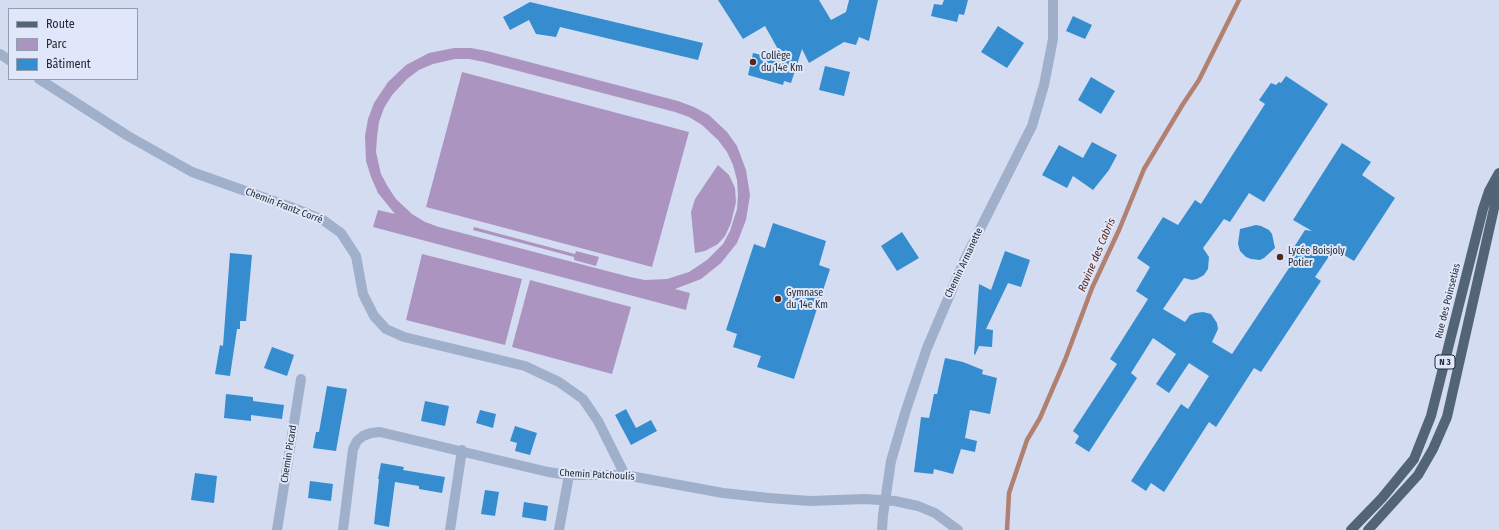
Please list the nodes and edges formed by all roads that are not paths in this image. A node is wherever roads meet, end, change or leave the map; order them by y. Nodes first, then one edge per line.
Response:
1 (1053, 0) edge
2 (41, 80) edge
3 (1499, 172) edge
4 (1499, 186) edge
5 (301, 379) dead end
6 (462, 450) junction
7 (569, 475) junction
8 (625, 475) junction
9 (886, 500) junction
10 (277, 530) edge
11 (343, 530) edge
12 (450, 530) edge
13 (560, 530) edge
14 (882, 530) edge
15 (958, 530) edge
16 (1351, 530) edge
17 (1368, 530) edge

1 - 9 street, Chemin Armanette
2 - 8 street, Chemin Frantz Corré
3 - 16 main road, Rue des Poinsetias / N 3
4 - 17 main road, N 3
5 - 10 street, Chemin Picard
6 - 7 street, Chemin Patchoulis
6 - 11 street, Chemin Patchoulis
6 - 12 street
7 - 8 street, Chemin Patchoulis
7 - 13 street
8 - 9 street, Chemin Patchoulis
9 - 14 street, Chemin Armanette
9 - 15 street, Chemin Patchoulis

